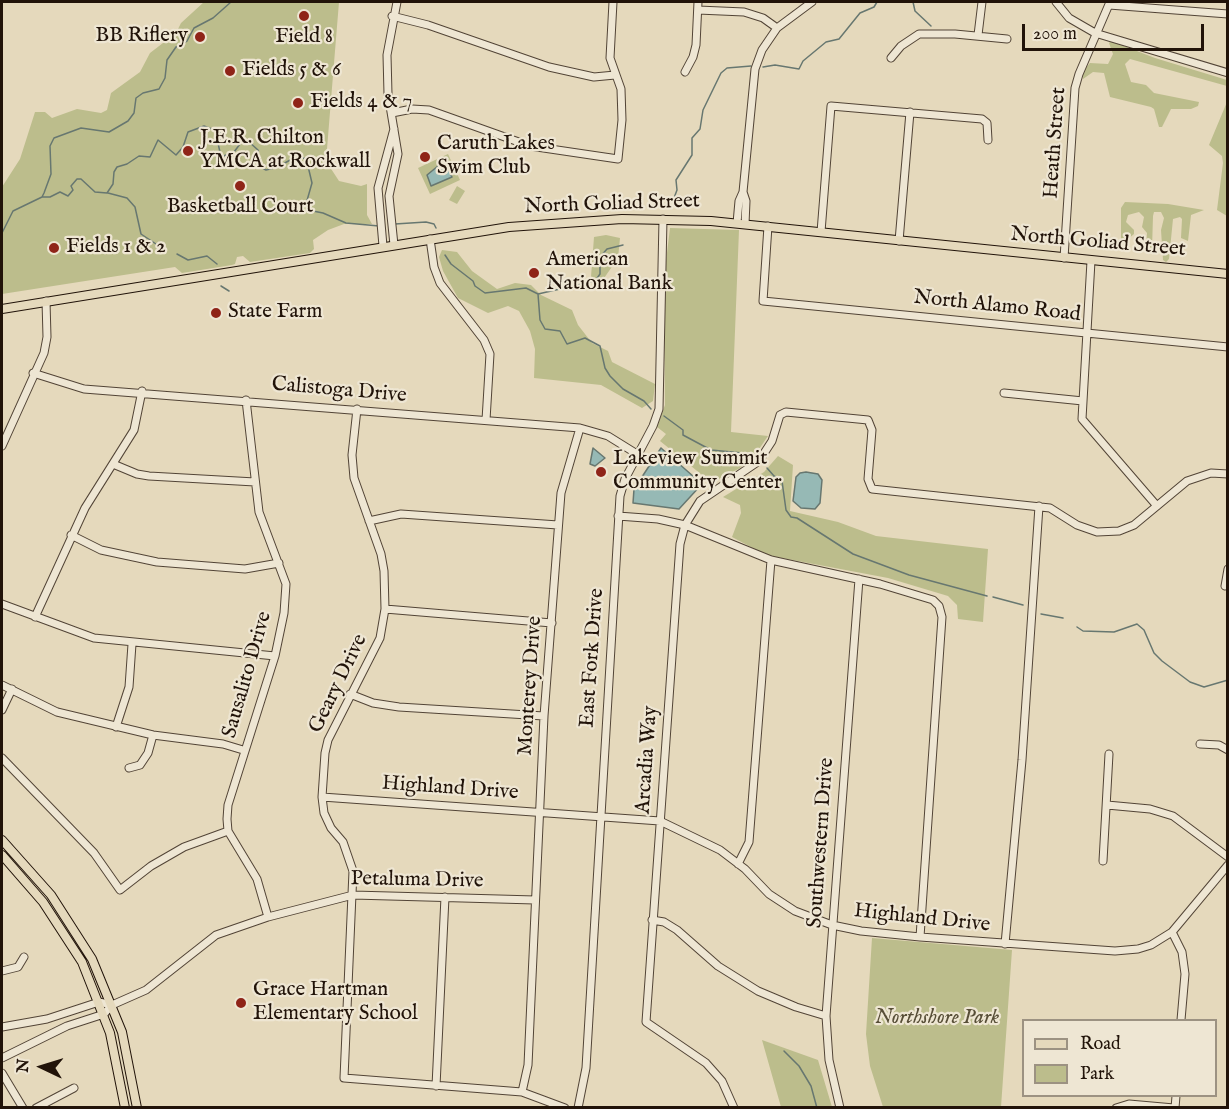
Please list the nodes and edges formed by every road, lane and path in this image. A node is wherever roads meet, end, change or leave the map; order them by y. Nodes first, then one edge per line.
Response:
1 (397, 2) edge
2 (613, 2) edge
3 (698, 2) edge
4 (812, 2) edge
5 (982, 2) edge
6 (1056, 2) edge
7 (1109, 3) edge
8 (698, 10) junction
9 (1227, 14) edge
10 (392, 16) junction
11 (777, 28) junction
12 (1095, 33) junction
13 (978, 35) junction
14 (1007, 39) dead end
15 (891, 58) dead end
16 (685, 72) dead end
17 (1227, 73) edge
18 (615, 75) junction
19 (910, 112) junction
20 (392, 113) junction
21 (394, 126) junction
22 (988, 140) dead end
23 (663, 219) junction
24 (741, 224) junction
25 (768, 226) junction
26 (821, 232) junction
27 (430, 239) junction
28 (899, 241) junction
29 (394, 245) junction
30 (383, 246) junction
31 (1064, 258) junction
32 (1091, 261) junction
33 (1227, 274) edge
34 (46, 301) junction
35 (2, 309) edge
36 (1087, 332) junction
37 (1227, 347) edge
38 (33, 373) junction
39 (142, 391) junction
40 (1004, 393) dead end
41 (246, 400) junction
42 (1083, 401) junction
43 (357, 409) junction
44 (486, 420) junction
45 (580, 428) junction
46 (2, 446) edge
47 (637, 454) junction
48 (113, 464) junction
49 (1227, 474) edge
50 (255, 482) junction
51 (1039, 506) junction
52 (1157, 506) junction
53 (618, 516) junction
54 (369, 520) junction
55 (558, 525) junction
56 (685, 525) junction
57 (71, 535) junction
58 (771, 560) junction
59 (279, 562) junction
60 (1227, 569) edge
61 (859, 579) junction
62 (1224, 586) dead end
63 (2, 603) edge
64 (385, 609) junction
65 (35, 617) junction
66 (552, 623) junction
67 (132, 644) junction
68 (275, 656) junction
69 (2, 685) edge
70 (12, 689) junction
71 (351, 694) junction
72 (2, 710) edge
73 (544, 716) junction
74 (116, 728) junction
75 (153, 735) junction
76 (1200, 744) dead end
77 (243, 750) junction
78 (1227, 750) edge
79 (1109, 754) dead end
80 (2, 758) edge
81 (129, 768) dead end
82 (322, 796) junction
83 (1107, 805) junction
84 (539, 812) junction
85 (600, 817) junction
86 (660, 821) junction
87 (228, 831) junction
88 (2, 840) edge
89 (2, 855) edge
90 (1227, 857) edge
91 (1103, 861) dead end
92 (738, 864) junction
93 (1227, 865) edge
94 (353, 895) junction
95 (445, 897) junction
96 (535, 900) junction
97 (268, 916) junction
98 (652, 920) junction
99 (832, 925) junction
100 (1172, 932) junction
101 (920, 937) junction
102 (1005, 944) junction
103 (24, 957) dead end
104 (2, 971) edge
105 (99, 1002) junction
106 (112, 1005) junction
107 (104, 1014) junction
108 (826, 1016) junction
109 (1181, 1019) edge
110 (2, 1027) edge
111 (2, 1058) edge
112 (2, 1073) edge
113 (436, 1086) junction
114 (74, 1088) dead end
115 (522, 1092) junction
116 (23, 1107) edge
117 (36, 1107) edge
118 (126, 1107) edge
119 (136, 1107) edge
120 (565, 1107) edge
121 (578, 1107) edge
122 (734, 1107) edge
123 (840, 1107) edge
124 (1116, 1107) edge
125 (1175, 1107) edge

1 - 10 street
2 - 18 street
3 - 8 street
4 - 11 street
5 - 13 street
6 - 12 street
7 - 9 street
7 - 12 street, Heath Street
8 - 11 street
8 - 16 street
10 - 18 street
10 - 20 street
11 - 24 street
12 - 17 street
12 - 31 street, Heath Street
13 - 14 street
13 - 15 street
18 - 20 street
19 - 22 street
19 - 26 street
19 - 28 street
20 - 21 street
21 - 29 street
21 - 30 street
23 - 24 main road, North Goliad Street
23 - 27 main road, North Goliad Street
23 - 47 street, East Fork Drive
24 - 25 main road, North Goliad Street
25 - 26 main road, North Goliad Street
25 - 36 street, North Alamo Road
26 - 28 main road, North Goliad Street
27 - 29 main road, North Goliad Street
27 - 44 street
28 - 31 main road, North Goliad Street
29 - 30 main road, North Goliad Street
30 - 34 main road, North Goliad Street
31 - 32 main road, North Goliad Street
32 - 33 main road, North Goliad Street
32 - 36 street
34 - 35 main road, North Goliad Street
34 - 38 street
36 - 37 street, North Alamo Road
36 - 42 street
38 - 39 street, Calistoga Drive
38 - 46 street
39 - 41 street, Calistoga Drive
39 - 48 street
40 - 42 street
41 - 43 street, Calistoga Drive
41 - 50 street, Sausalito Drive
42 - 52 street
43 - 44 street, Calistoga Drive
43 - 54 street, Geary Drive
44 - 45 street, Calistoga Drive
45 - 47 street, Calistoga Drive
45 - 55 street, Monterey Drive
47 - 53 street, East Fork Drive
48 - 50 street
48 - 57 street
49 - 52 street
50 - 59 street, Sausalito Drive
51 - 52 street
51 - 56 street, Arcadia Way
51 - 102 street
53 - 56 street
53 - 85 street, East Fork Drive
54 - 55 street
54 - 64 street, Geary Drive
55 - 66 street, Monterey Drive
56 - 58 street
56 - 86 street, Arcadia Way
57 - 59 street
57 - 65 street
58 - 61 street
58 - 92 street
59 - 68 street, Sausalito Drive
60 - 62 street
61 - 99 street, Southwestern Drive
61 - 101 street
63 - 65 street
64 - 66 street
64 - 71 street, Geary Drive
65 - 67 street
66 - 73 street, Monterey Drive
67 - 68 street
67 - 74 street
68 - 77 street, Sausalito Drive
69 - 70 street
70 - 72 street
70 - 74 street
71 - 73 street
71 - 82 street, Geary Drive
73 - 84 street, Monterey Drive
74 - 75 street
75 - 77 street
75 - 81 street
76 - 78 street
77 - 87 street, Sausalito Drive
79 - 83 street
80 - 87 street
82 - 84 street, Highland Drive
82 - 94 street, Geary Drive
83 - 90 street
83 - 91 street
84 - 85 street, Highland Drive
84 - 96 street, Monterey Drive
85 - 86 street, Highland Drive
85 - 121 street, East Fork Drive
86 - 92 street, Highland Drive
86 - 98 street, Arcadia Way
87 - 97 street
88 - 106 main road
89 - 105 main road
92 - 99 street, Highland Drive
93 - 100 street, Highland Drive
94 - 95 street, Petaluma Drive
94 - 97 street, Petaluma Drive
94 - 113 street, Geary Drive
95 - 96 street, Petaluma Drive
95 - 113 street
96 - 115 street, Monterey Drive
97 - 106 street, Petaluma Drive
98 - 108 street
98 - 122 street, Arcadia Way
99 - 101 street, Highland Drive
99 - 108 street, Southwestern Drive
100 - 102 street, Highland Drive
100 - 109 street
101 - 102 street, Highland Drive
103 - 104 street
105 - 106 street
105 - 107 main road
105 - 110 street
106 - 107 street, Petaluma Drive
106 - 119 main road
107 - 111 street
107 - 118 main road
108 - 123 street, Southwestern Drive
112 - 116 street
113 - 115 street
114 - 117 street
115 - 120 street
124 - 125 street

